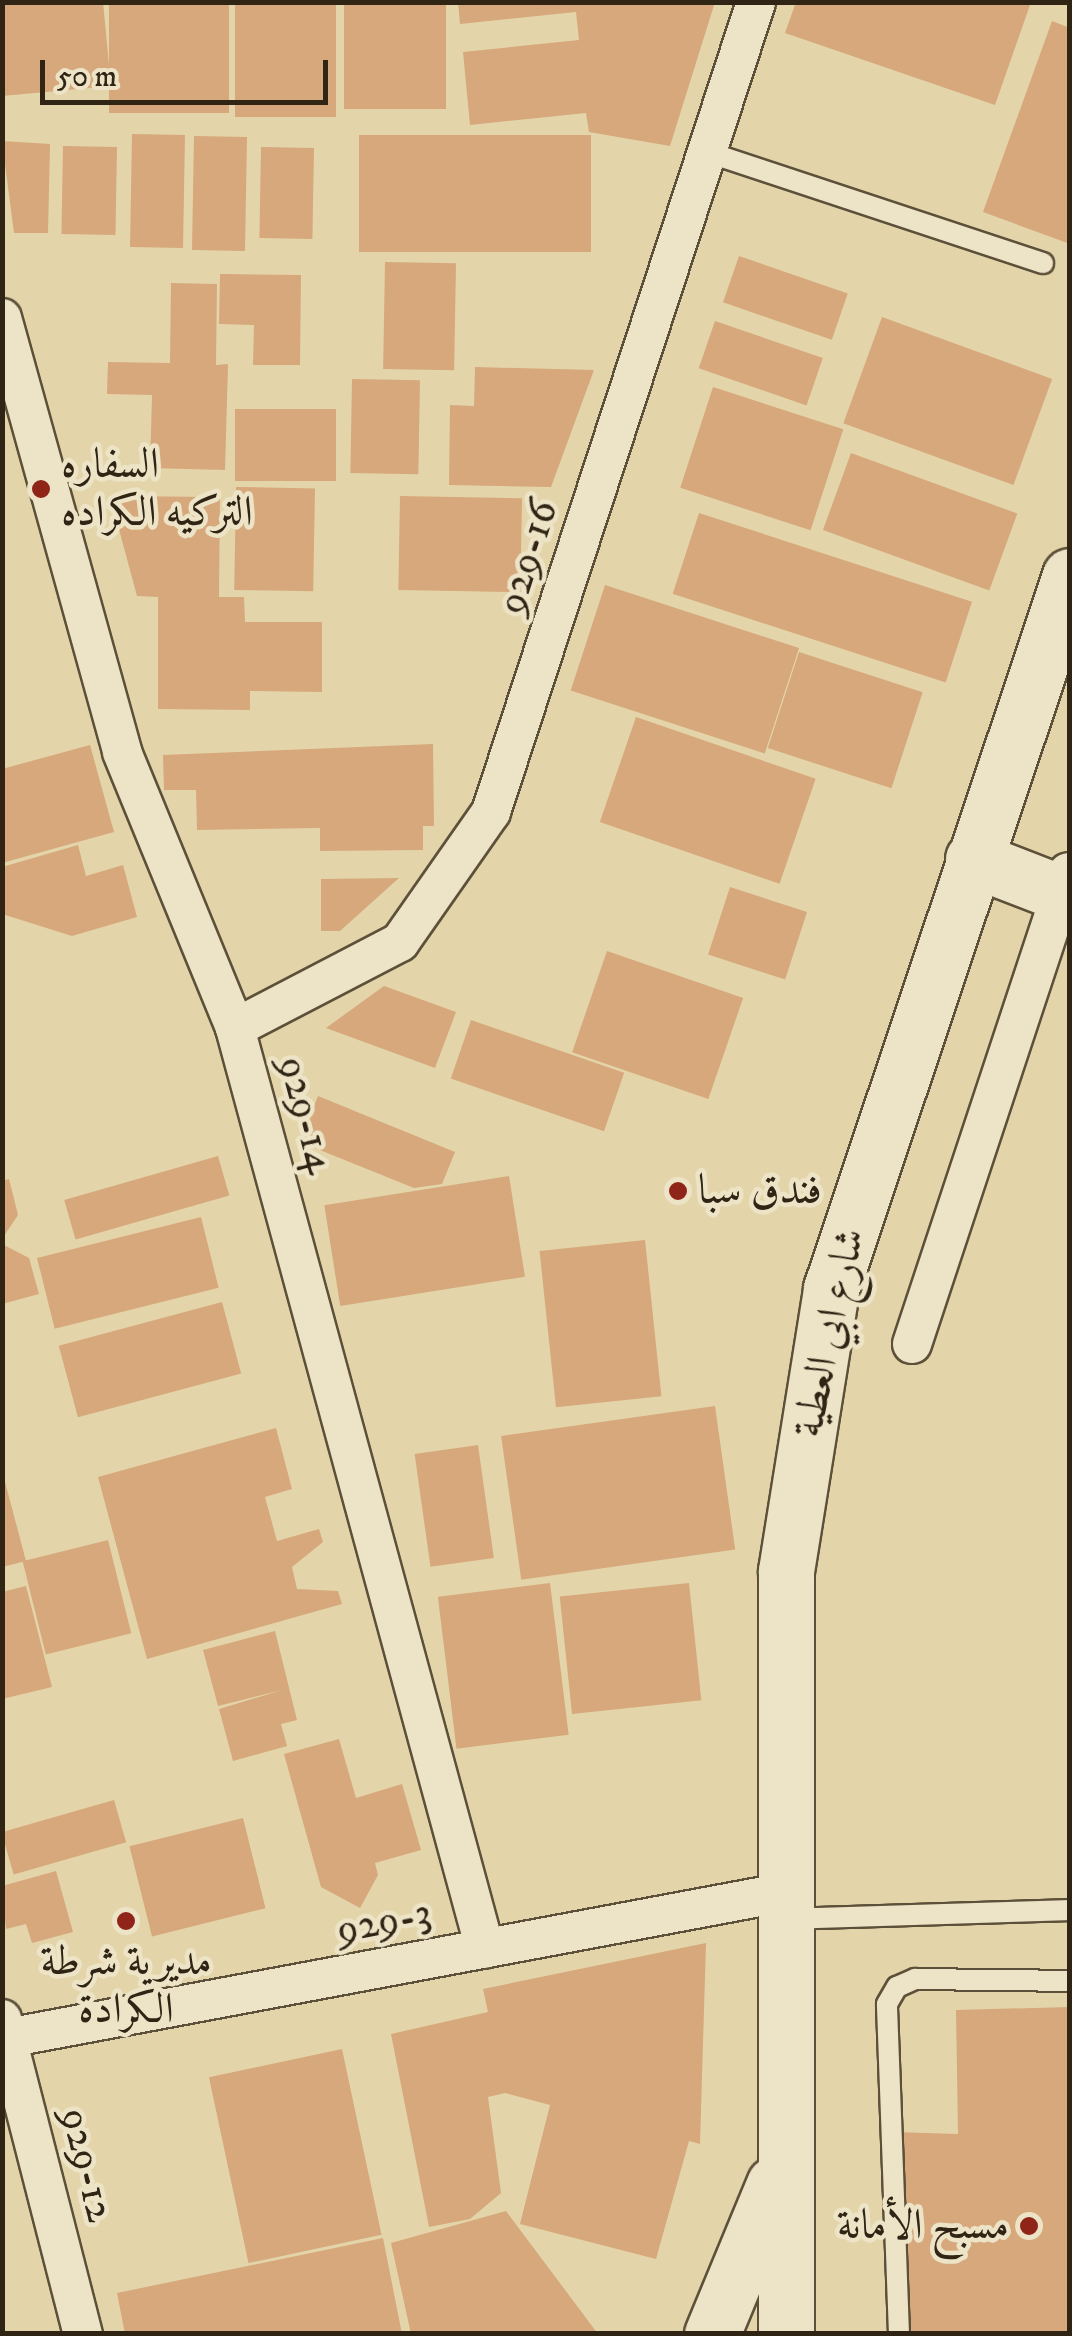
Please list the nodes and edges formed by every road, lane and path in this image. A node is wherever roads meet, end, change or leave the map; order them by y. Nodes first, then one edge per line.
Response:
1 (756, 2) edge
2 (708, 152) junction
3 (1043, 264) dead end
4 (2, 318) edge
5 (1070, 576) edge
6 (973, 859) junction
7 (1065, 881) edge
8 (235, 1028) junction
9 (912, 1344) dead end
10 (782, 1906) junction
11 (1070, 1910) edge
12 (484, 1948) junction
13 (1070, 1981) edge
14 (4, 2032) edge
15 (790, 2123) junction
16 (83, 2334) edge
17 (712, 2334) edge
18 (786, 2334) edge
19 (899, 2334) edge

1 - 2 street, 929-16
2 - 3 lane
2 - 8 street, 929-16
4 - 8 street, 929-14
5 - 6 street, شارع ابي العطية
6 - 7 street
6 - 10 street, شارع ابي العطية
7 - 9 street
8 - 12 street, 929-14
10 - 11 lane
10 - 12 street, 929-3
10 - 15 street, شارع ابي العطية
12 - 14 street, 929-3
13 - 19 lane
14 - 16 street, 929-12
15 - 17 street, شارع ابي العطية
15 - 18 street, شارع ابي العطية

